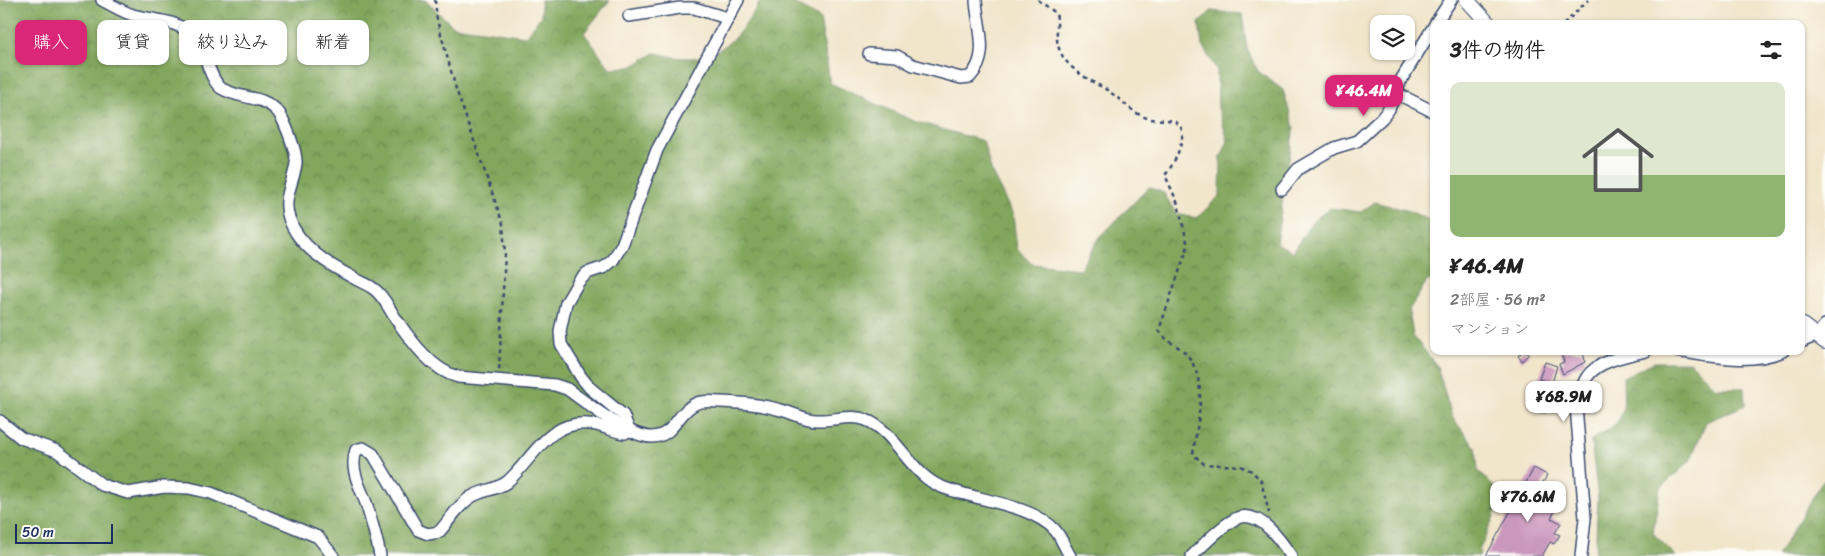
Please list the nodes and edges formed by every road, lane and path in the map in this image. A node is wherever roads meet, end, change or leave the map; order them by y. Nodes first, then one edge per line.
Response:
1 (102, 0) edge
2 (435, 0) edge
3 (738, 0) edge
4 (976, 0) edge
5 (1038, 0) edge
6 (1451, 0) edge
7 (1467, 0) edge
8 (1588, 0) edge
9 (629, 16) dead end
10 (726, 18) junction
11 (1438, 20) edge
12 (1485, 20) edge
13 (1568, 20) edge
14 (1430, 34) edge
15 (869, 54) dead end
16 (1396, 93) junction
17 (1430, 110) edge
18 (1282, 189) dead end
19 (1805, 326) edge
20 (1822, 334) edge
21 (1805, 340) edge
22 (1633, 355) edge
23 (1703, 355) edge
24 (1770, 355) edge
25 (498, 379) junction
26 (0, 422) edge
27 (630, 431) junction
28 (1274, 533) junction
29 (333, 556) edge
30 (380, 556) edge
31 (1070, 556) edge
32 (1192, 556) edge
33 (1290, 556) edge
34 (1580, 556) edge

1 - 25 street
2 - 25 path
3 - 10 street
4 - 15 street
5 - 28 path
6 - 11 street
7 - 12 street
8 - 13 path
9 - 10 street
10 - 27 street
14 - 16 street
16 - 17 street
16 - 18 street
19 - 20 street
20 - 21 street
22 - 34 street
23 - 24 street
25 - 27 street
26 - 29 street
27 - 30 street
27 - 31 street
28 - 32 street
28 - 33 street

